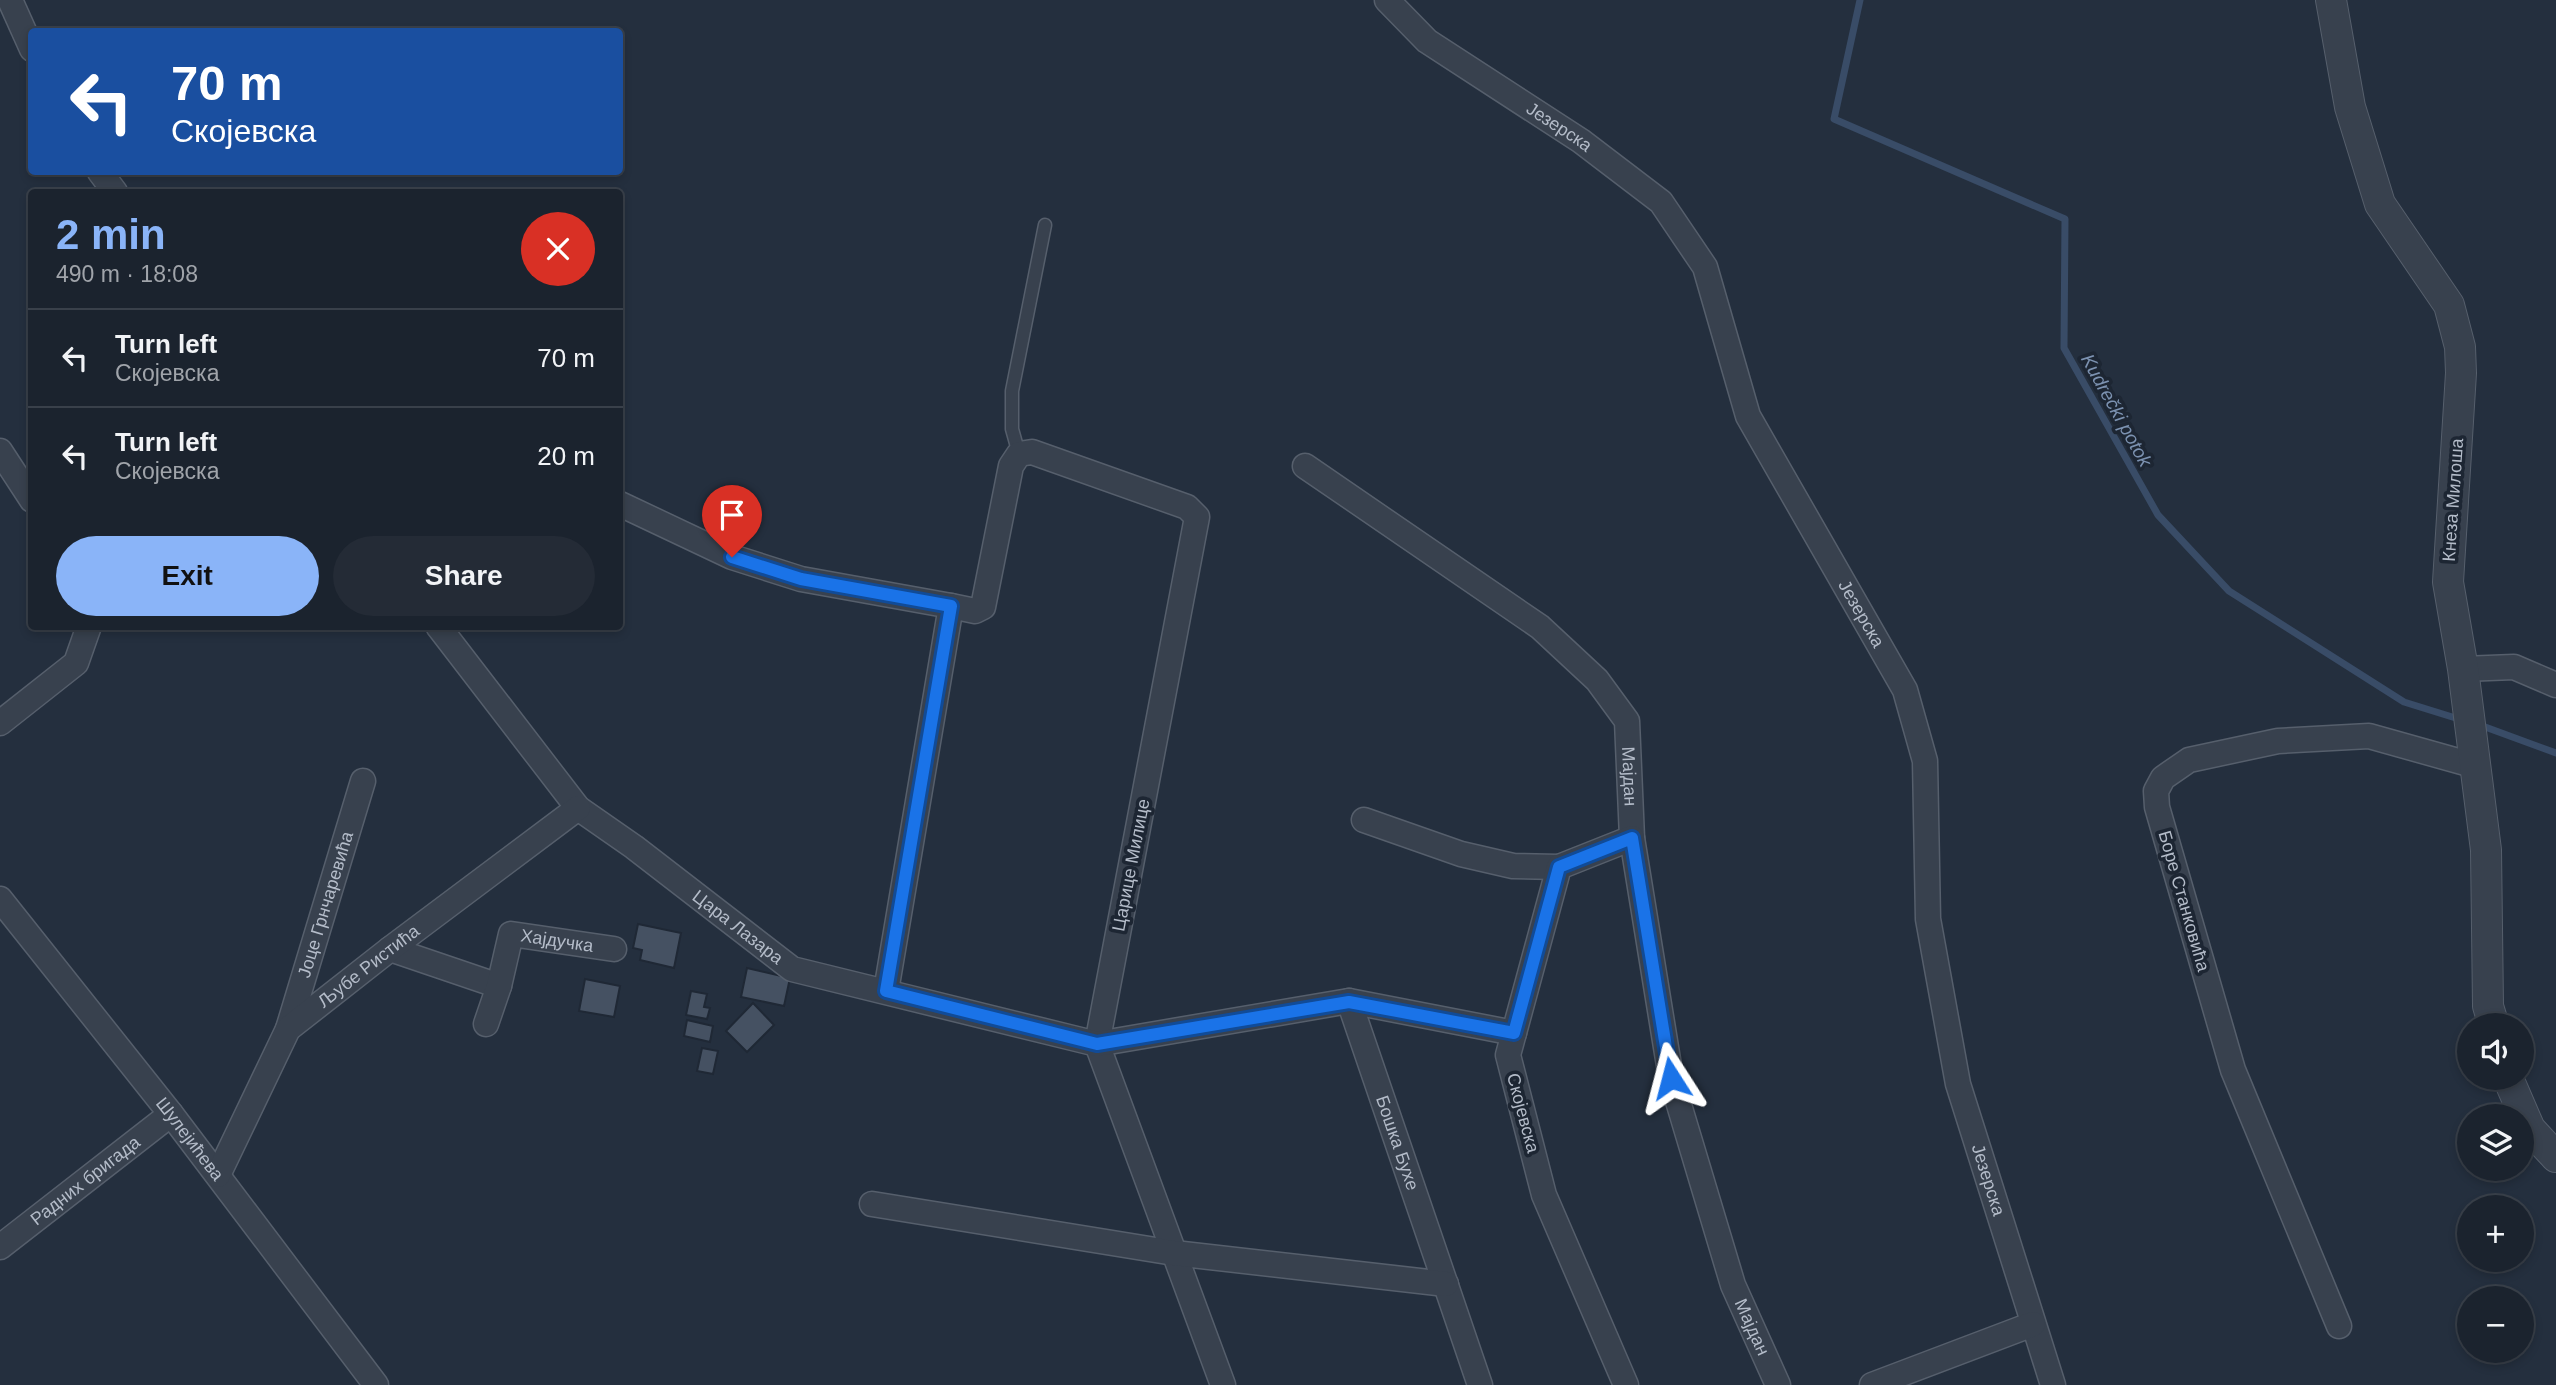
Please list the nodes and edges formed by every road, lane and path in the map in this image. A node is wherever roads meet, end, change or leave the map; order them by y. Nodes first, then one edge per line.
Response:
1 (10, 0) edge
2 (1387, 0) edge
3 (2331, 0) edge
4 (28, 40) edge
5 (1045, 225) dead end
6 (0, 451) edge
7 (1019, 454) junction
8 (1308, 468) dead end
9 (28, 494) edge
10 (623, 505) edge
11 (951, 606) junction
12 (88, 630) edge
13 (441, 630) edge
14 (2463, 669) junction
15 (2556, 685) edge
16 (0, 723) edge
17 (2474, 752) junction
18 (363, 781) dead end
19 (578, 808) junction
20 (1364, 820) dead end
21 (1632, 838) junction
22 (1559, 867) junction
23 (0, 899) edge
24 (390, 949) junction
25 (614, 949) dead end
26 (499, 986) junction
27 (886, 991) junction
28 (1349, 1002) junction
29 (2490, 1013) edge
30 (486, 1024) dead end
31 (288, 1029) junction
32 (1514, 1033) junction
33 (1097, 1044) junction
34 (2513, 1090) edge
35 (171, 1114) junction
36 (2556, 1157) edge
37 (218, 1175) junction
38 (872, 1204) dead end
39 (0, 1247) edge
40 (1174, 1253) junction
41 (1446, 1284) junction
42 (2033, 1324) junction
43 (2339, 1326) dead end
44 (376, 1385) edge
45 (1223, 1385) edge
46 (1480, 1385) edge
47 (1626, 1385) edge
48 (1778, 1385) edge
49 (1872, 1385) edge
50 (2053, 1385) edge

1 - 4 street
2 - 42 street, Језерска
3 - 14 street, Кнеза Милоша
5 - 7 lane
6 - 9 street
7 - 11 street
7 - 33 street, Царице Милице
8 - 21 street, Мајдан
10 - 11 street
11 - 27 street
12 - 16 street
13 - 19 street, Цара Лазара
14 - 15 street
14 - 17 street, Кнеза Милоша
17 - 29 street, Кнеза Милоша
17 - 43 street, Боре Станковића
18 - 31 street, Јоце Грнчаревића
19 - 24 street, Љубе Ристића
19 - 27 street, Цара Лазара
20 - 22 street
21 - 22 street
21 - 48 street, Мајдан
22 - 32 street, Скојевска
23 - 35 street, Шулејићева
24 - 26 street
24 - 31 street, Љубе Ристића
25 - 26 street, Хајдучка
26 - 30 street, Хајдучка
27 - 33 street, Цара Лазара
28 - 32 street, Цара Лазара
28 - 33 street, Цара Лазара
28 - 41 street, Бошка Бухе
31 - 37 street, Љубе Ристића
32 - 47 street, Скојевска
33 - 40 street
34 - 36 street
35 - 37 street, Шулејићева
35 - 39 street, Радних бригада
37 - 44 street, Шулејићева
38 - 40 street
40 - 41 street
40 - 45 street
41 - 46 street, Бошка Бухе
42 - 49 street
42 - 50 street, Језерска

